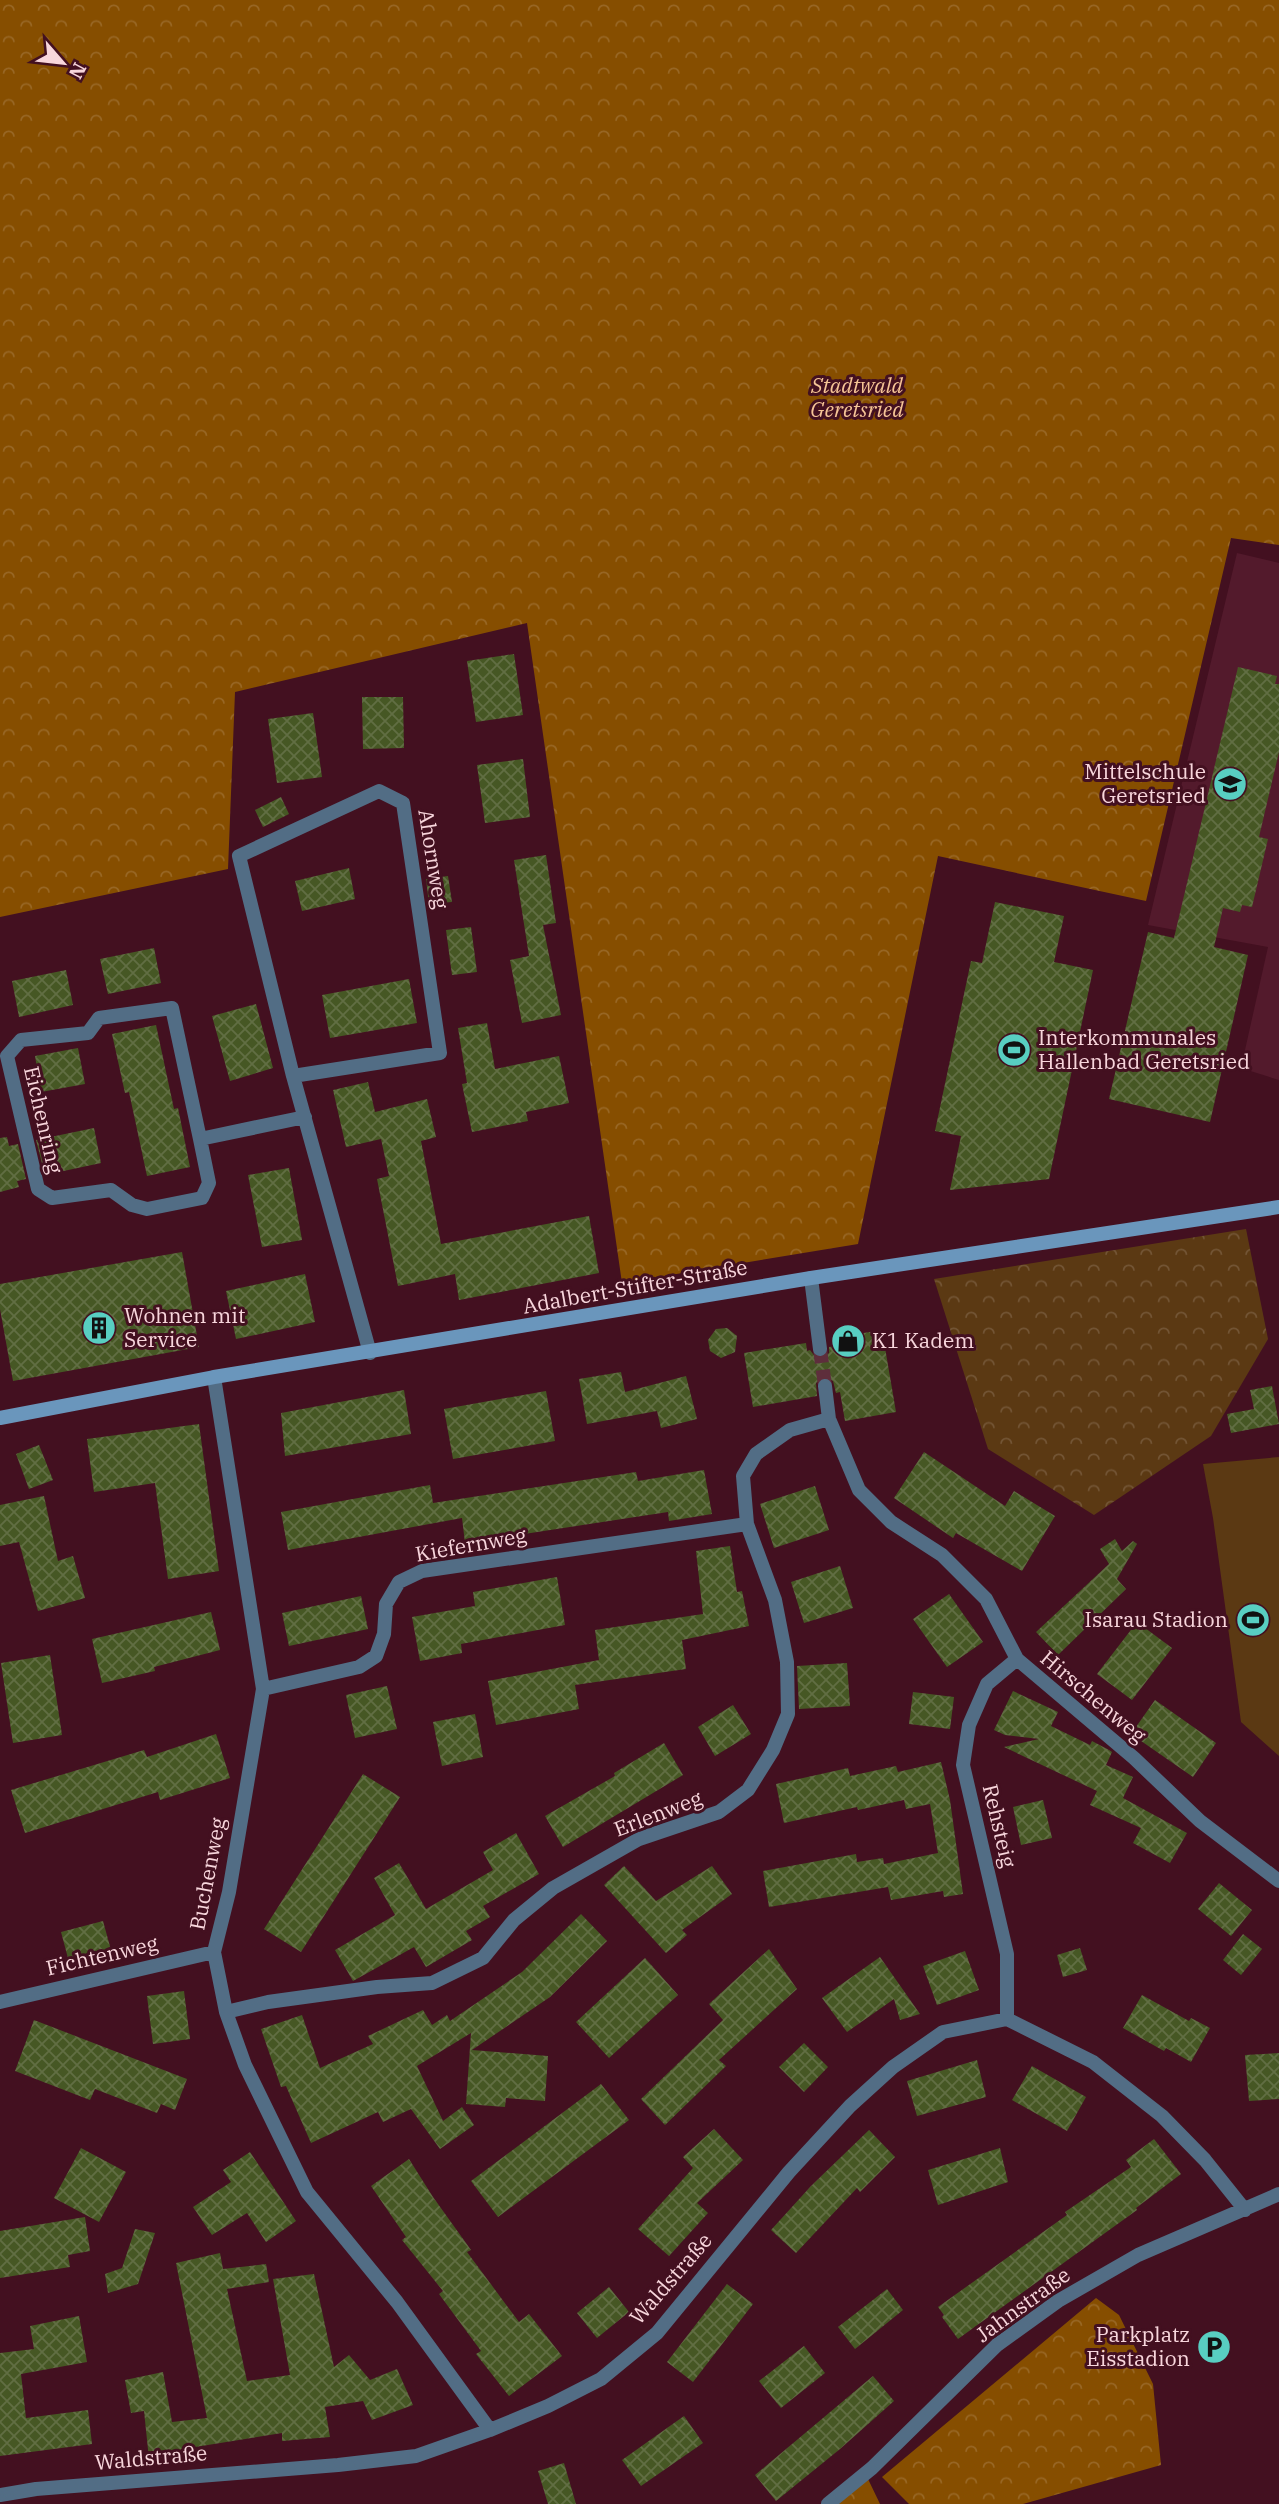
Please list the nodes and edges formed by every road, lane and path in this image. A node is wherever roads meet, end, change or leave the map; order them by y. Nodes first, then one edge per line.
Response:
1 (293, 1076) junction
2 (304, 1117) junction
3 (200, 1139) junction
4 (1279, 1207) edge
5 (811, 1278) junction
6 (820, 1349) tunnel mouth
7 (370, 1353) junction
8 (214, 1377) junction
9 (825, 1386) tunnel mouth
10 (0, 1418) edge
11 (829, 1419) junction
12 (747, 1524) junction
13 (1017, 1659) junction
14 (262, 1689) junction
15 (1279, 1881) edge
16 (214, 1952) junction
17 (0, 2002) edge
18 (226, 2012) junction
19 (1007, 2019) junction
20 (1279, 2194) edge
21 (1245, 2210) junction
22 (491, 2430) junction
23 (0, 2495) edge
24 (828, 2504) edge

1 - 1 street, Ahornweg
1 - 2 street, Ahornweg
2 - 3 street
2 - 7 street, Ahornweg
3 - 3 street, Eichenring
4 - 5 street, Adalbert-Stifter-Straße
5 - 6 street
5 - 7 street, Adalbert-Stifter-Straße
7 - 8 street, Adalbert-Stifter-Straße
8 - 10 street, Adalbert-Stifter-Straße
8 - 14 street, Buchenweg
9 - 11 street, Hirschenweg
11 - 12 street, Erlenweg
11 - 13 street, Hirschenweg
12 - 14 street, Kiefernweg
12 - 18 street, Erlenweg
13 - 15 street, Hirschenweg
13 - 19 street, Rehsteig
14 - 16 street, Buchenweg
16 - 17 street, Fichtenweg
16 - 18 street, Buchenweg
18 - 22 street, Buchenweg
19 - 21 street
19 - 22 street, Waldstraße
20 - 21 street, Jahnstraße
21 - 24 street, Jahnstraße
22 - 23 street, Waldstraße

